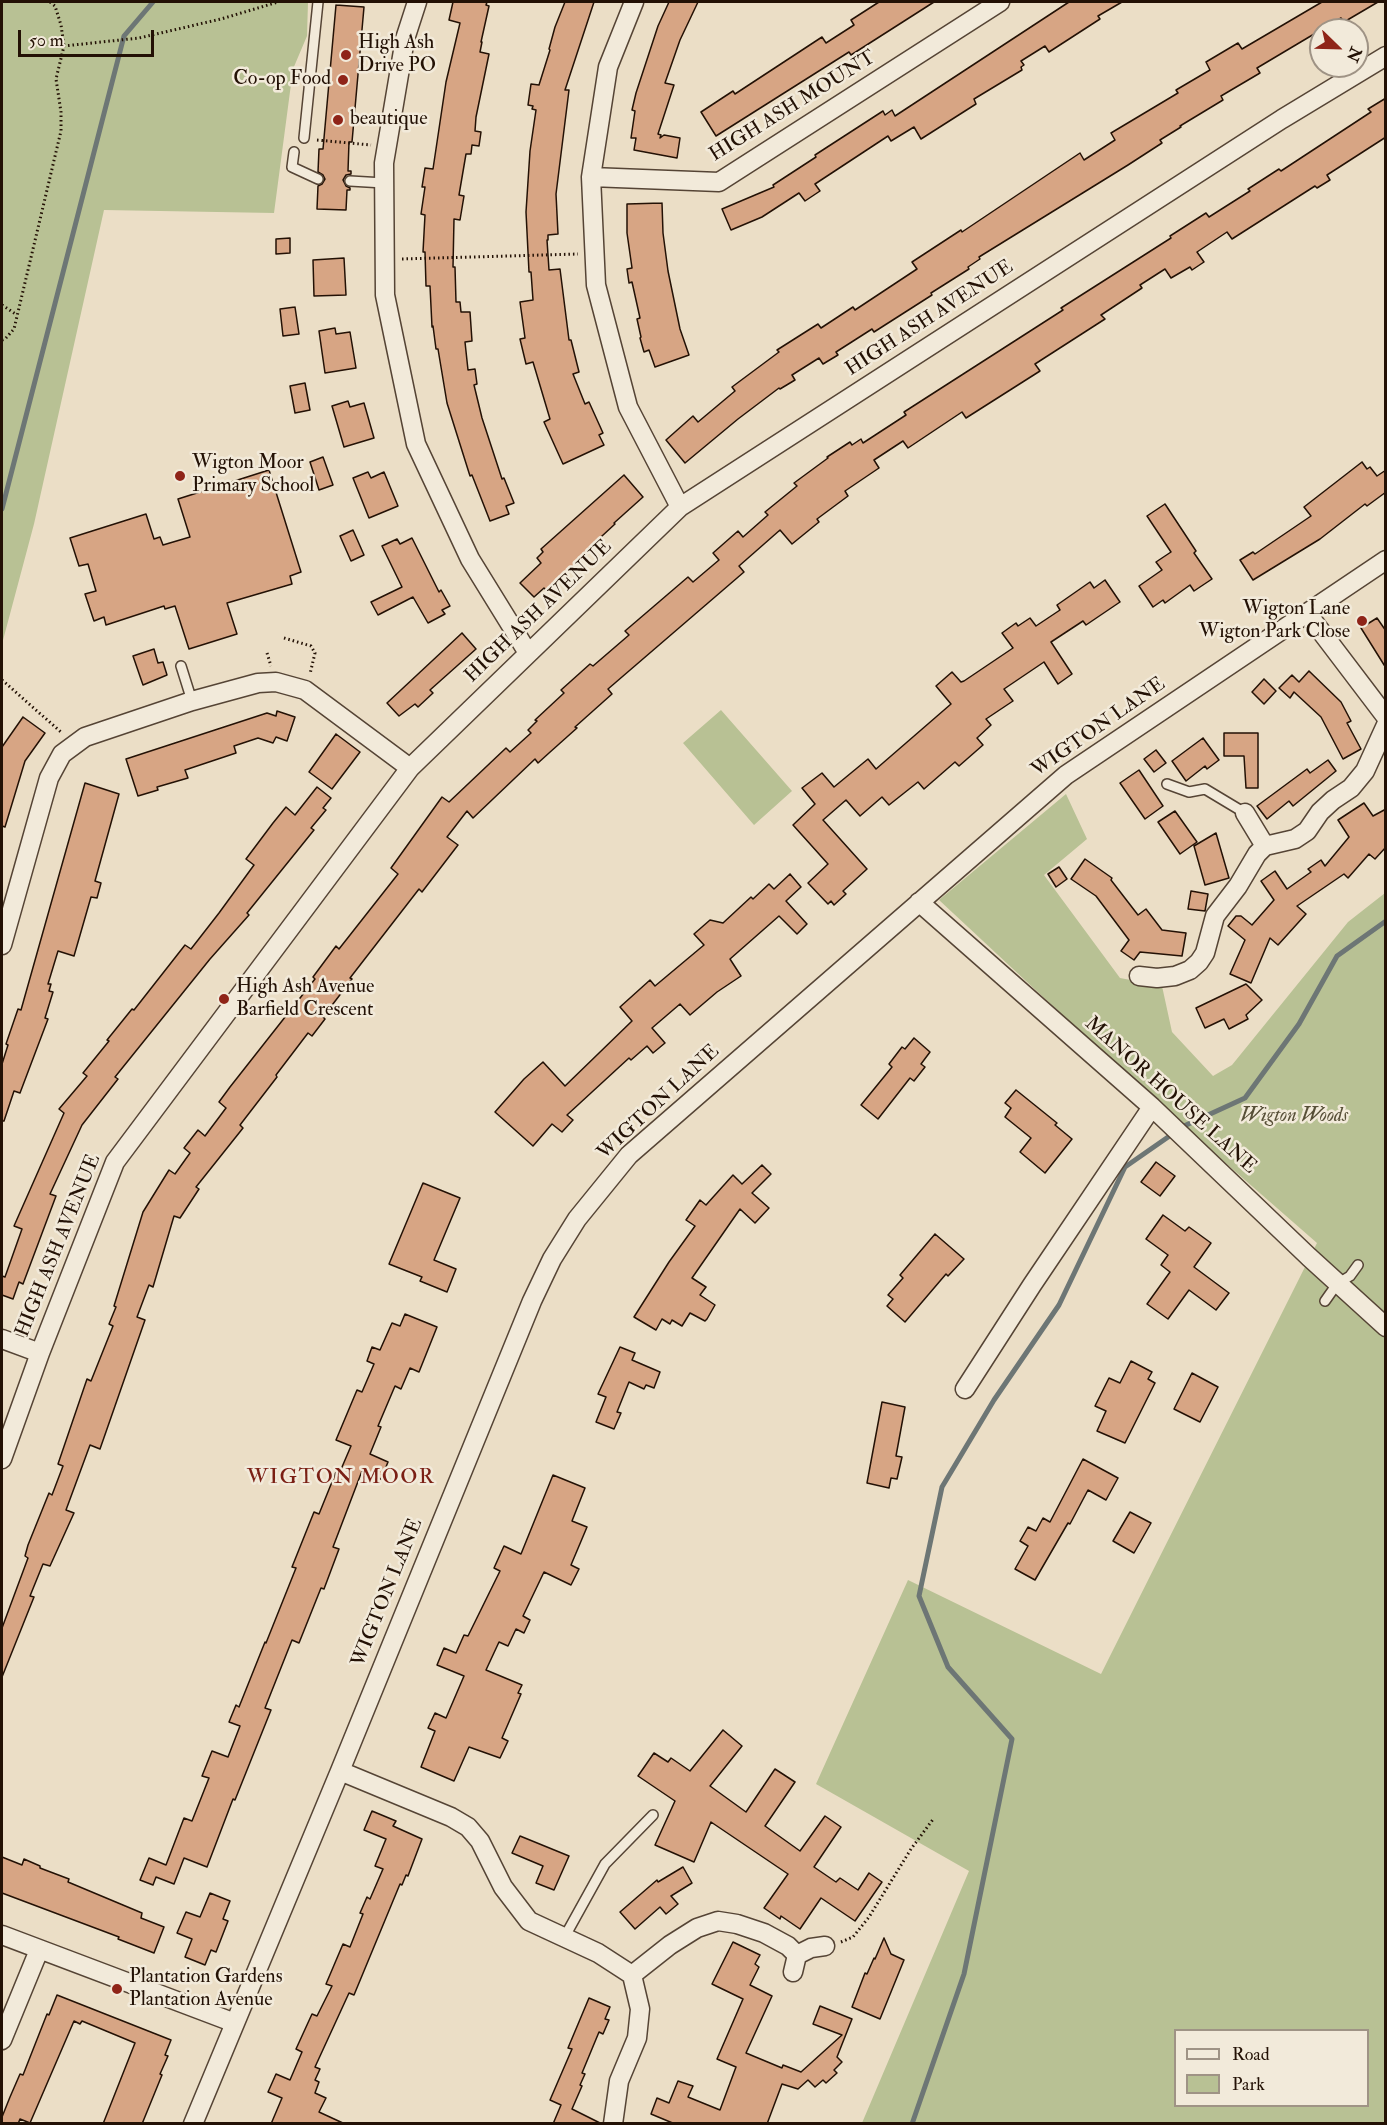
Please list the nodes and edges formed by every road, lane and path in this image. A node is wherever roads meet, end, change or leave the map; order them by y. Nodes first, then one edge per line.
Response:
1 (50, 2) edge
2 (278, 2) edge
3 (318, 2) edge
4 (417, 2) edge
5 (634, 2) edge
6 (1000, 2) edge
7 (64, 46) junction
8 (1386, 56) edge
9 (304, 138) joint
10 (387, 147) junction
11 (294, 152) dead end
12 (591, 177) junction
13 (318, 179) dead end
14 (350, 181) dead end
15 (384, 183) junction
16 (595, 254) junction
17 (385, 259) junction
18 (2, 305) edge
19 (17, 315) junction
20 (2, 340) edge
21 (680, 507) junction
22 (1386, 560) edge
23 (1307, 613) junction
24 (284, 638) dead end
25 (528, 653) junction
26 (181, 666) dead end
27 (2, 680) edge
28 (305, 690) junction
29 (192, 701) junction
30 (1386, 717) edge
31 (1386, 725) edge
32 (74, 745) junction
33 (410, 768) junction
34 (1167, 784) dead end
35 (1245, 813) joint
36 (1265, 846) junction
37 (919, 902) junction
38 (2, 945) edge
39 (1139, 976) dead end
40 (1152, 1107) junction
41 (1358, 1265) dead end
42 (1338, 1284) junction
43 (1325, 1301) dead end
44 (1386, 1327) edge
45 (2, 1339) edge
46 (40, 1353) junction
47 (965, 1389) dead end
48 (2, 1459) edge
49 (340, 1771) junction
50 (653, 1815) dead end
51 (934, 1818) dead end
52 (2, 1935) edge
53 (564, 1938) junction
54 (825, 1946) joint
55 (39, 1950) junction
56 (632, 1975) junction
57 (235, 2023) junction
58 (2, 2040) edge
59 (193, 2124) edge
60 (614, 2124) edge

1 - 7 path
2 - 7 path
3 - 9 lane
4 - 10 street
5 - 12 street
6 - 12 street, HIGH ASH MOUNT
7 - 19 path
8 - 21 street, HIGH ASH AVENUE
9 - 10 path
10 - 15 street
11 - 13 lane
12 - 16 street
14 - 15 lane
15 - 17 street
16 - 17 path
16 - 21 street
17 - 25 street
18 - 19 path
19 - 20 path
21 - 25 street, HIGH ASH AVENUE
22 - 23 street, WIGTON LANE
23 - 30 street
23 - 37 street, WIGTON LANE
24 - 28 path
25 - 33 street, HIGH ASH AVENUE
26 - 29 lane
27 - 32 path
28 - 29 street
28 - 33 street
29 - 32 street
31 - 36 street
32 - 38 street
33 - 46 street, HIGH ASH AVENUE
34 - 35 lane
35 - 36 street
36 - 39 street
37 - 40 street, MANOR HOUSE LANE
37 - 49 street, WIGTON LANE
40 - 42 street, MANOR HOUSE LANE
40 - 47 street
41 - 42 lane
42 - 43 lane
42 - 44 street, MANOR HOUSE LANE
45 - 46 street
46 - 48 street, HIGH ASH AVENUE
49 - 53 street
49 - 57 street, WIGTON LANE
50 - 53 lane
51 - 54 path
52 - 55 street
53 - 56 street
54 - 56 street
55 - 57 street
55 - 58 street
56 - 60 street
57 - 59 street, WIGTON LANE

